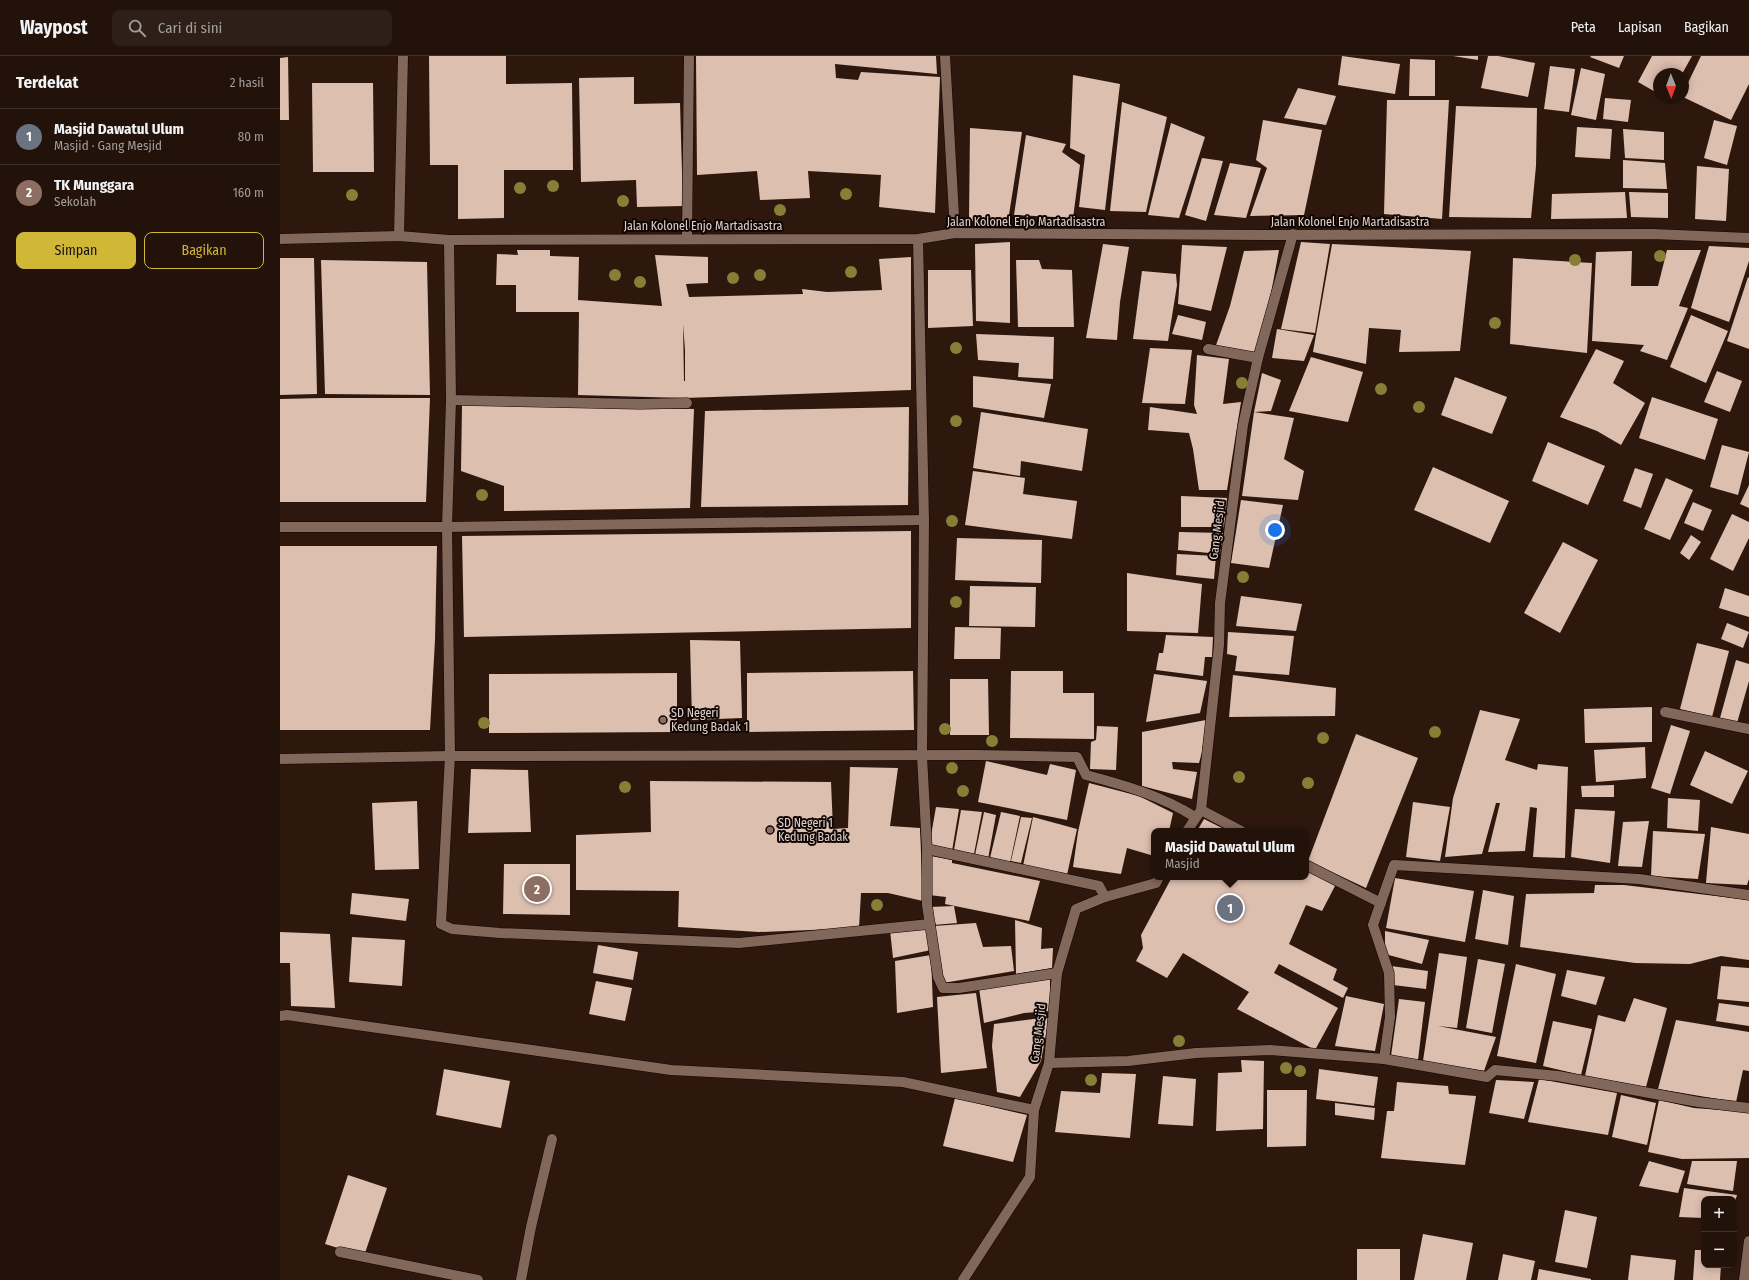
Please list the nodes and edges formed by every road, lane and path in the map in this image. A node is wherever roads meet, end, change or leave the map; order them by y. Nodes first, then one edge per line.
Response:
1 (403, 56) edge
2 (689, 56) edge
3 (945, 56) edge
4 (955, 233) junction
5 (1293, 234) junction
6 (399, 236) junction
7 (687, 238) junction
8 (1749, 238) edge
9 (280, 239) edge
10 (918, 239) junction
11 (449, 240) junction
12 (1208, 349) dead end
13 (1258, 358) junction
14 (451, 400) junction
15 (687, 403) dead end
16 (924, 520) junction
17 (280, 527) edge
18 (447, 527) junction
19 (1664, 712) dead end
20 (1749, 728) edge
21 (450, 756) junction
22 (922, 756) junction
23 (280, 759) edge
24 (1198, 813) junction
25 (1189, 828) edge
26 (1234, 828) edge
27 (927, 849) junction
28 (1309, 867) edge
29 (1158, 880) edge
30 (1749, 895) edge
31 (1105, 897) junction
32 (1381, 903) junction
33 (930, 924) junction
34 (1057, 973) junction
35 (280, 1016) edge
36 (1384, 1059) junction
37 (1048, 1063) junction
38 (1749, 1108) edge
39 (1034, 1110) junction
40 (552, 1139) dead end
41 (1749, 1241) edge
42 (340, 1252) dead end
43 (478, 1280) edge
44 (521, 1280) edge
45 (963, 1280) edge
46 (1744, 1280) edge

1 - 6 street
2 - 7 street
3 - 4 street
4 - 5 street, Jalan Kolonel Enjo Martadisastra
4 - 10 street, Jalan Kolonel Enjo Martadisastra
5 - 8 street, Jalan Kolonel Enjo Martadisastra
5 - 13 street, Gang Mesjid
6 - 9 street, Jalan Kolonel Enjo Martadisastra
6 - 11 street, Jalan Kolonel Enjo Martadisastra
7 - 10 street, Jalan Kolonel Enjo Martadisastra
7 - 11 street, Jalan Kolonel Enjo Martadisastra
10 - 16 street
11 - 14 street
12 - 13 street
13 - 24 street, Gang Mesjid
14 - 15 street
14 - 18 street
16 - 18 street
16 - 22 street
17 - 18 street
18 - 21 street
19 - 20 street
21 - 22 street
21 - 23 street
21 - 33 street
22 - 24 street
22 - 27 street
24 - 25 street, Gang Mesjid
24 - 26 street
27 - 31 street
27 - 33 street
28 - 32 street
29 - 31 street, Gang Mesjid
30 - 32 street
31 - 34 street, Gang Mesjid
32 - 36 street
33 - 34 street
34 - 37 street, Gang Mesjid
35 - 39 street
36 - 37 street
36 - 38 street
37 - 39 street, Gang Mesjid
39 - 45 street, Gang Mesjid
40 - 44 street
41 - 46 street
42 - 43 street

